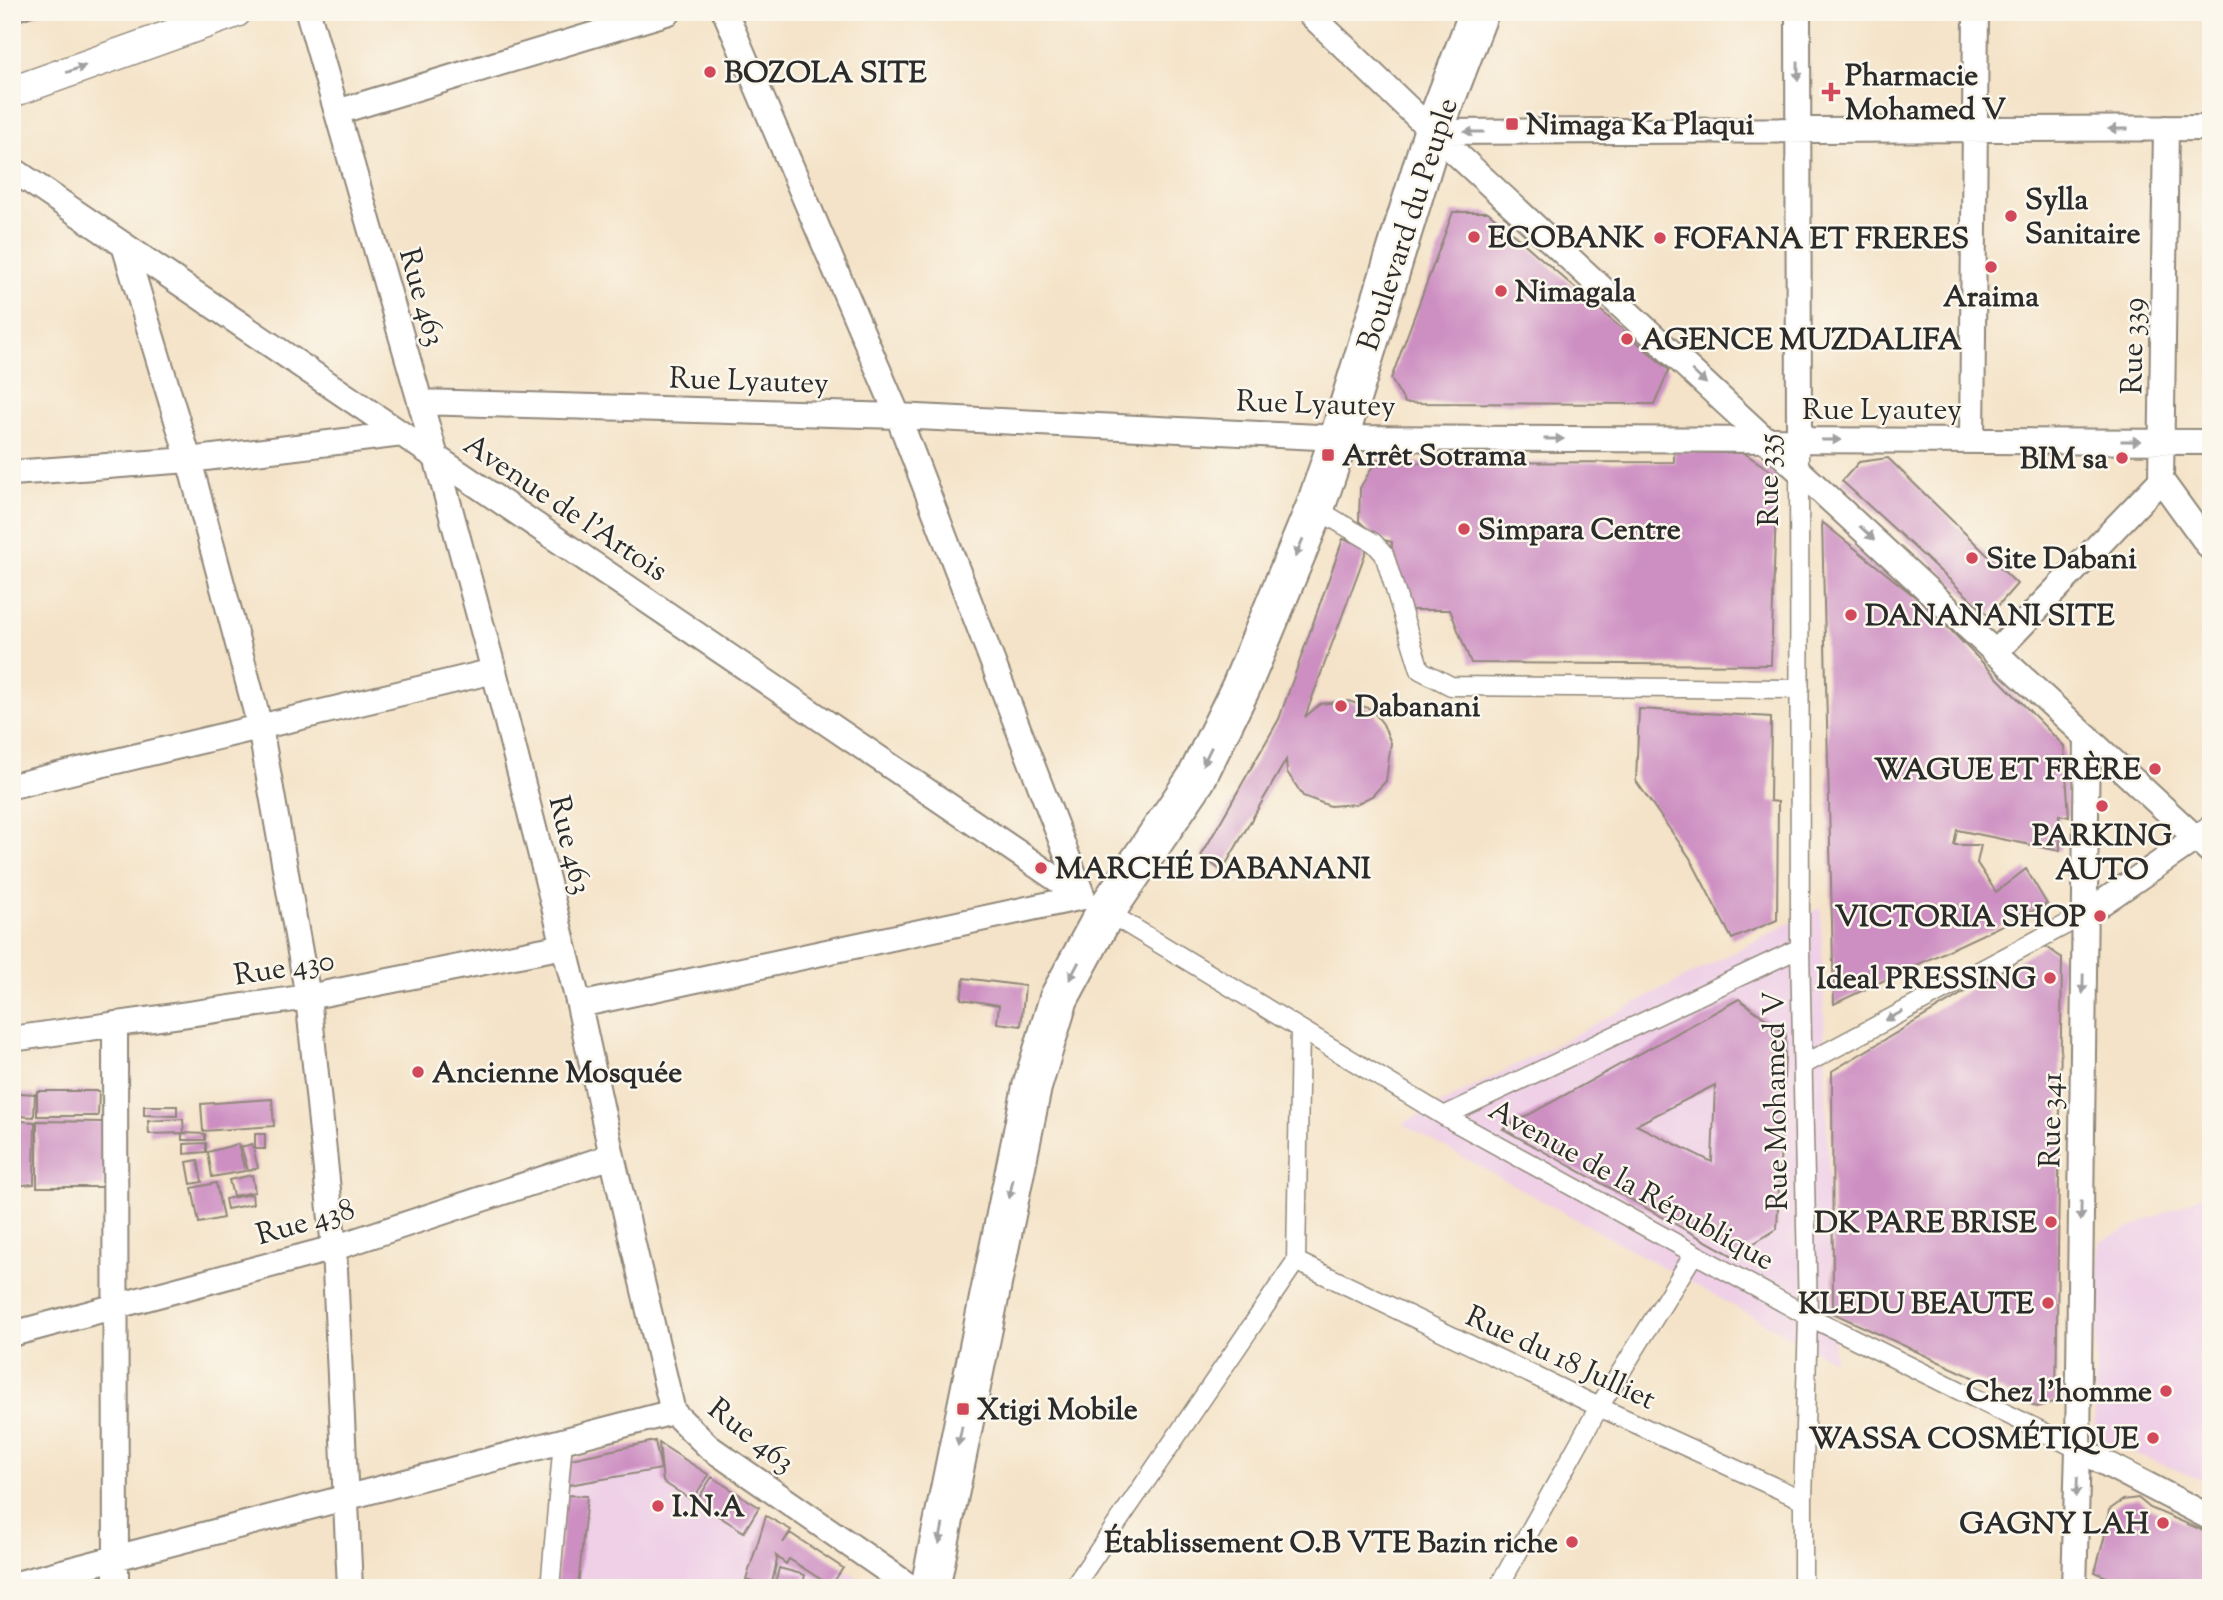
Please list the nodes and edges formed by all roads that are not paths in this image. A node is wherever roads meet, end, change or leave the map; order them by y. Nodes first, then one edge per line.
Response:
1 (236, 12) edge
2 (308, 12) edge
3 (669, 12) edge
4 (725, 12) edge
5 (1308, 12) edge
6 (1479, 12) edge
7 (1798, 12) edge
8 (1976, 12) edge
9 (12, 93) edge
10 (337, 112) junction
11 (2166, 128) junction
12 (2211, 128) edge
13 (1974, 129) junction
14 (1798, 130) junction
15 (1433, 132) junction
16 (12, 169) edge
17 (124, 245) junction
18 (420, 402) junction
19 (898, 416) junction
20 (402, 434) junction
21 (1339, 438) junction
22 (1767, 440) junction
23 (1799, 440) junction
24 (1972, 441) junction
25 (2162, 442) junction
26 (2211, 442) edge
27 (436, 457) junction
28 (189, 460) junction
29 (1799, 470) junction
30 (12, 473) edge
31 (2161, 480) junction
32 (1315, 508) junction
33 (2211, 549) edge
34 (1995, 653) junction
35 (494, 671) junction
36 (1800, 689) junction
37 (260, 727) junction
38 (2087, 736) junction
39 (12, 786) edge
40 (2206, 840) edge
41 (1095, 904) junction
42 (2084, 915) junction
43 (564, 946) junction
44 (1800, 948) junction
45 (308, 997) junction
46 (579, 1005) junction
47 (115, 1024) junction
48 (1300, 1029) junction
49 (12, 1039) edge
50 (1803, 1065) junction
51 (1444, 1116) junction
52 (612, 1156) junction
53 (334, 1248) junction
54 (1694, 1254) junction
55 (1296, 1261) junction
56 (116, 1306) junction
57 (1808, 1316) junction
58 (12, 1334) edge
59 (1599, 1407) junction
60 (673, 1412) junction
61 (563, 1441) junction
62 (2078, 1449) junction
63 (346, 1497) junction
64 (1803, 1500) junction
65 (2211, 1518) edge
66 (116, 1556) junction
67 (12, 1585) edge
68 (116, 1588) edge
69 (350, 1588) edge
70 (550, 1588) edge
71 (912, 1588) edge
72 (930, 1588) edge
73 (1073, 1588) edge
74 (1498, 1588) edge
75 (1803, 1588) edge
76 (2074, 1588) edge

9 -> 1 street
2 - 10 street, Rue 463
3 - 10 street
4 - 19 street
5 - 15 street
6 - 15 main road, Boulevard du Peuple
7 -> 14 street, Rue 335
8 - 13 street
10 - 18 street, Rue 463
11 - 12 street
11 -> 13 street
11 - 25 street, Rue 339
13 - 14 street
13 - 24 street
14 -> 15 street
14 - 23 street, Rue 335
15 - 21 main road, Boulevard du Peuple
15 -> 22 street
16 - 17 street, Avenue de l'Artois
17 - 20 street, Avenue de l'Artois
17 - 28 street
18 - 19 street, Rue Lyautey
18 - 27 street, Rue 463
19 - 21 street, Rue Lyautey
19 - 41 street
20 - 27 street, Avenue de l'Artois
20 - 28 street
21 -> 22 street, Rue Lyautey
21 - 32 main road, Boulevard du Peuple
22 - 23 street, Rue Lyautey
22 - 29 street
23 -> 24 street, Rue Lyautey
23 - 29 street, Rue 335
24 -> 25 street, Rue Lyautey
25 - 26 street, Rue Lyautey
25 - 31 street, Rue 339
27 - 35 street, Rue 463
27 - 41 street, Avenue de l'Artois
28 - 30 street
28 - 37 street
29 -> 34 street
29 - 36 street, Rue 335
31 - 33 street
31 - 34 street
32 - 36 street
32 -> 41 main road, Boulevard du Peuple
34 - 38 street
35 - 37 street
35 - 43 street, Rue 463
36 - 44 street, Rue 335
37 - 39 street
37 - 45 street
38 - 40 street
38 - 42 street, Rue 341
40 - 42 street
41 - 46 street
41 - 48 street, Avenue de la République
41 -> 72 main road, Boulevard du Peuple
42 -> 50 street
42 -> 62 street, Rue 341
43 - 45 street, Rue 430
43 - 46 street, Rue 463
44 - 50 street, Rue Mohamed V
44 - 51 street
45 - 47 street, Rue 430
45 - 53 street
46 - 52 street, Rue 463
47 - 49 street, Rue 430
47 - 56 street
48 - 51 street, Avenue de la République
48 - 55 street
50 - 57 street, Rue Mohamed V
51 - 54 street, Avenue de la République
52 - 53 street, Rue 438
52 - 60 street, Rue 463
53 - 56 street, Rue 438
53 - 63 street
54 - 57 street, Avenue de la République
54 - 59 street
55 - 59 street, Rue du 18 Julliet
55 - 73 street
56 - 58 street, Rue 438
56 - 66 street
57 - 62 street, Avenue de la République
57 - 64 street, Rue Mohamed V
59 - 64 street, Rue du 18 Julliet
59 - 74 street
60 - 61 street
60 - 71 street, Rue 463
61 - 63 street
61 - 70 street
62 - 65 street, Avenue de la République
62 -> 76 street, Rue 341
63 - 66 street
63 - 69 street
64 - 75 street, Rue Mohamed V
66 - 67 street
66 - 68 street

